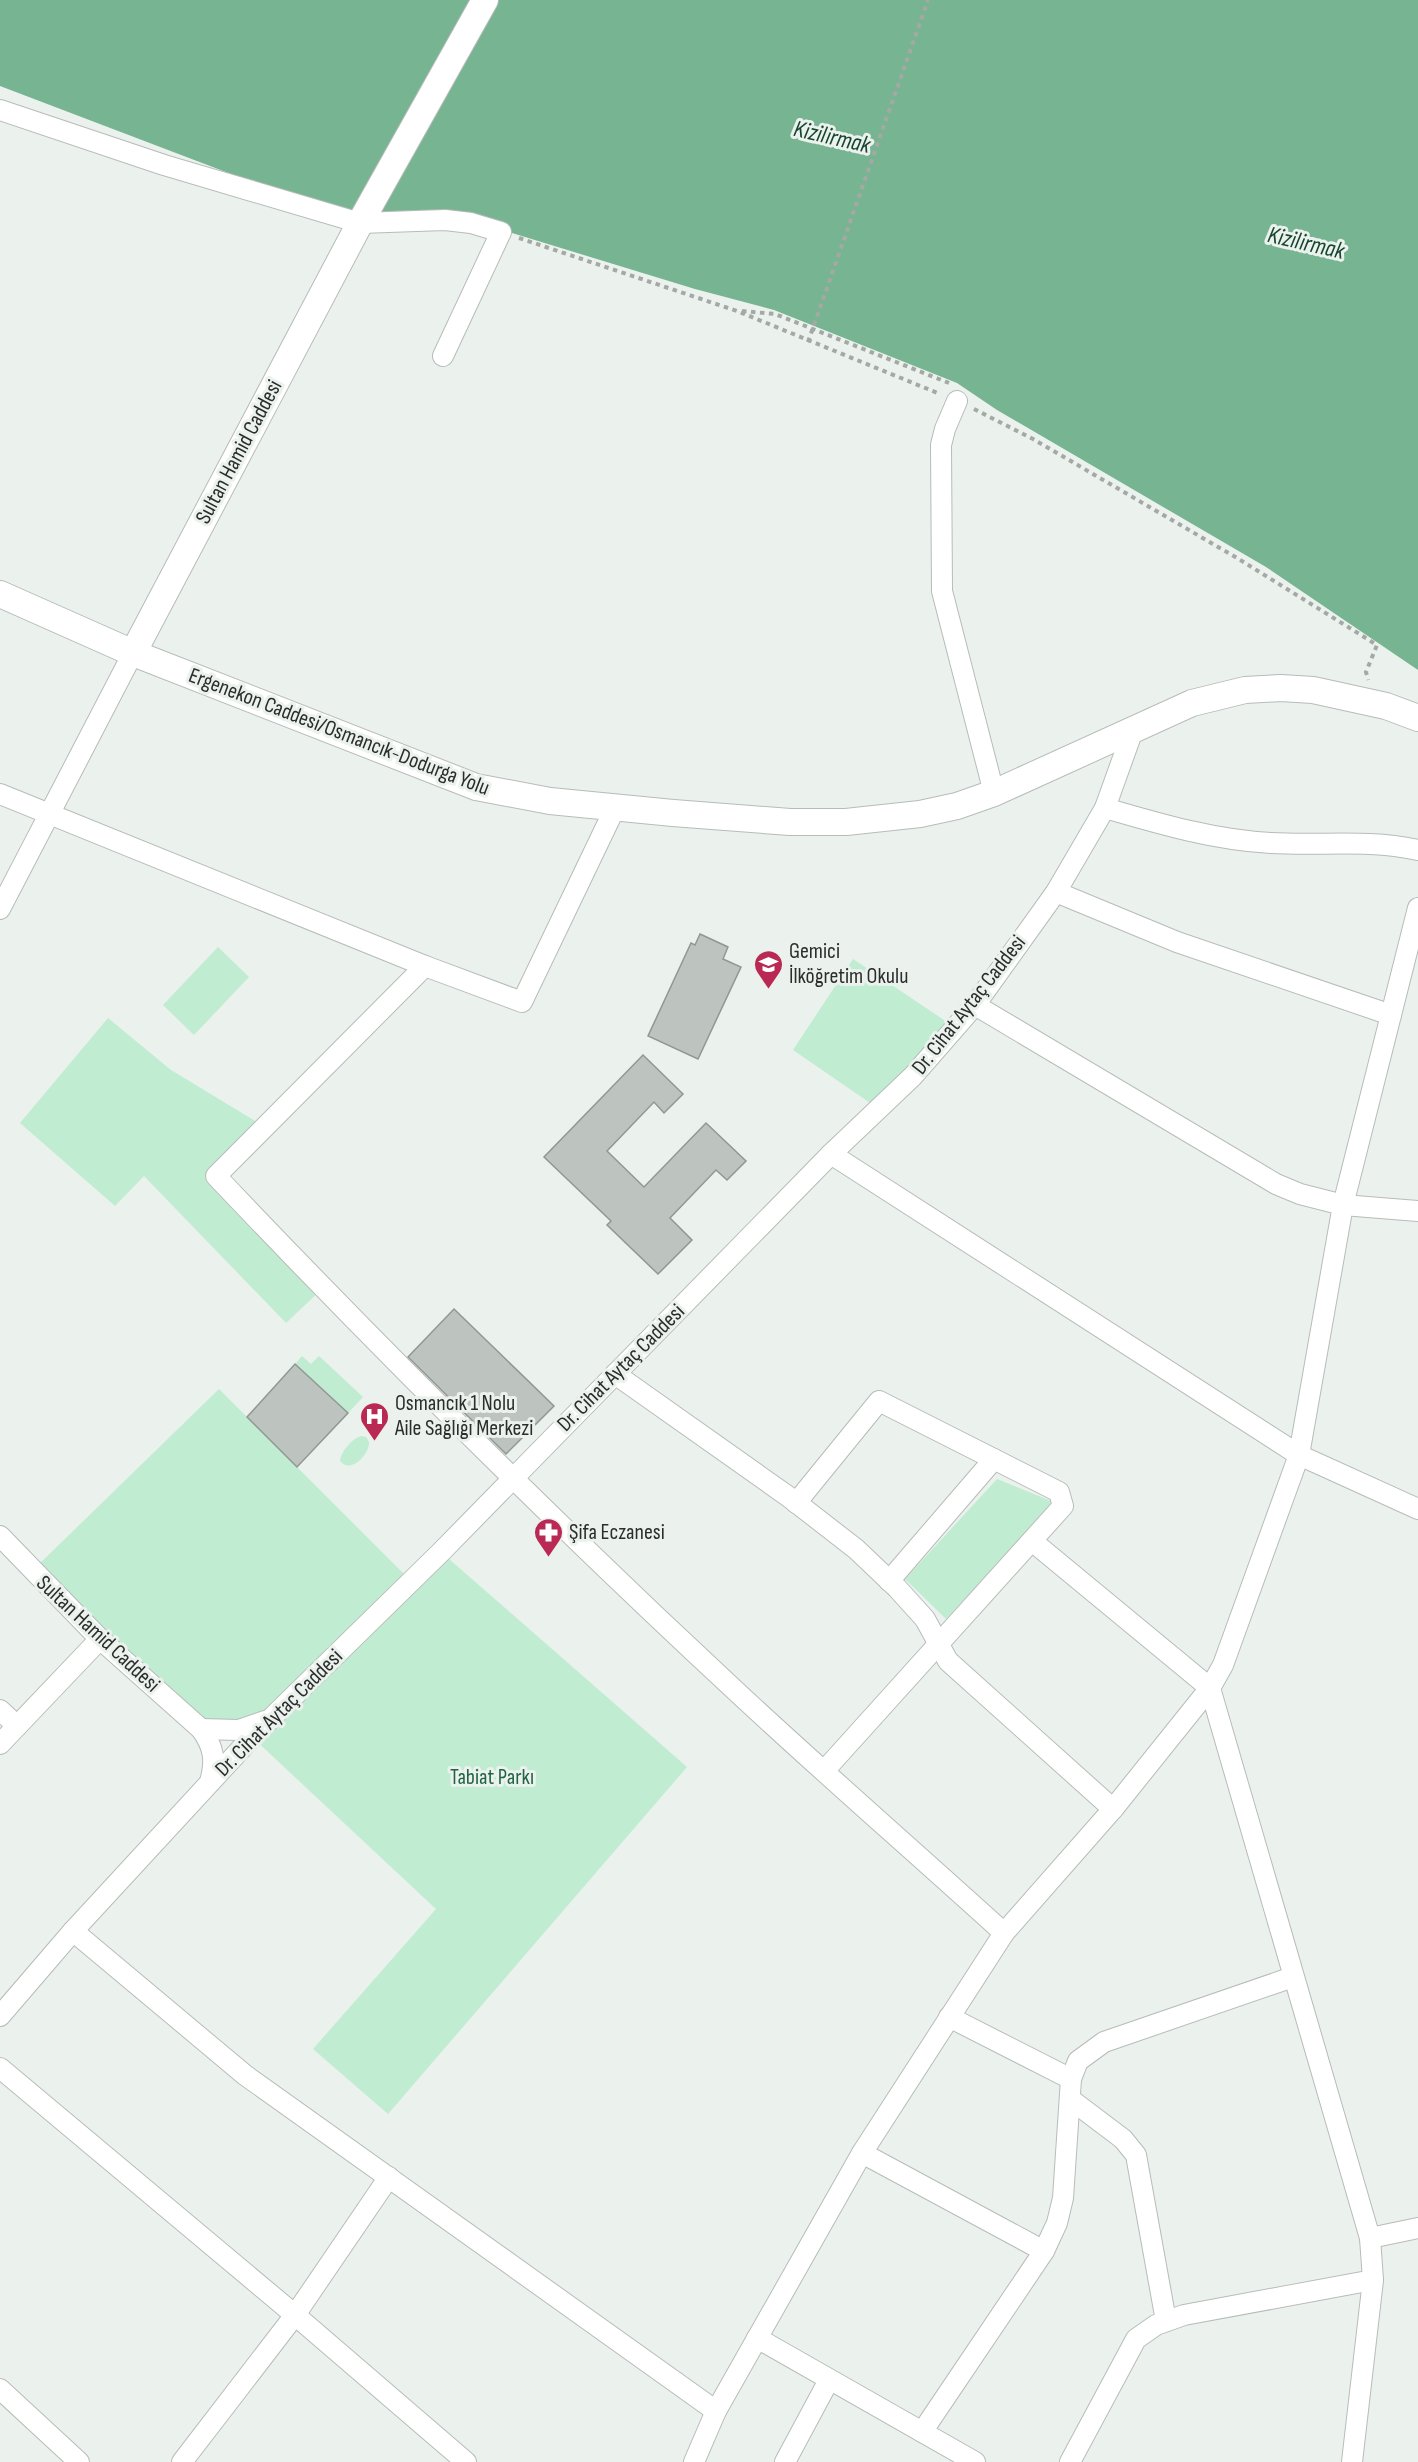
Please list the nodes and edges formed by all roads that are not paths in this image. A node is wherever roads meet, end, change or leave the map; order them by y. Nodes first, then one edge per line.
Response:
1 (485, 0) edge
2 (0, 111) edge
3 (360, 223) junction
4 (444, 356) dead end
5 (962, 396) road end
6 (0, 594) edge
7 (133, 653) junction
8 (1418, 718) edge
9 (1133, 730) junction
10 (994, 793) junction
11 (0, 794) edge
12 (615, 808) junction
13 (1105, 808) junction
14 (49, 814) junction
15 (1418, 850) edge
16 (1056, 892) junction
17 (0, 909) edge
18 (1417, 916) edge
19 (425, 966) junction
20 (975, 1005) junction
21 (1391, 1015) junction
22 (831, 1154) junction
23 (1343, 1205) junction
24 (1418, 1211) edge
25 (615, 1374) junction
26 (1299, 1455) junction
27 (994, 1459) junction
28 (512, 1478) junction
29 (796, 1503) junction
30 (1418, 1509) edge
31 (0, 1536) edge
32 (1032, 1541) junction
33 (889, 1581) junction
34 (100, 1639) junction
35 (938, 1644) junction
36 (1210, 1688) junction
37 (0, 1710) edge
38 (271, 1718) junction
39 (17, 1726) junction
40 (201, 1728) junction
41 (0, 1744) edge
42 (824, 1771) junction
43 (210, 1783) junction
44 (1113, 1809) junction
45 (73, 1931) junction
46 (1004, 1933) junction
47 (1293, 1977) junction
48 (0, 2016) edge
49 (949, 2018) junction
50 (0, 2068) edge
51 (1071, 2079) junction
52 (1070, 2099) junction
53 (862, 2153) junction
54 (389, 2177) junction
55 (1418, 2228) edge
56 (1370, 2238) junction
57 (1044, 2251) junction
58 (1373, 2280) junction
59 (296, 2315) junction
60 (1166, 2321) junction
61 (757, 2338) junction
62 (829, 2380) junction
63 (0, 2389) edge
64 (716, 2411) junction
65 (922, 2432) junction
66 (953, 2457) edge
67 (79, 2462) edge
68 (182, 2462) edge
69 (466, 2462) edge
70 (694, 2462) edge
71 (785, 2462) edge
72 (975, 2462) edge
73 (1070, 2462) edge
74 (1352, 2462) edge

1 - 3 main road, Sultan Hamid Caddesi
2 - 3 street
3 - 4 street
3 - 7 main road, Sultan Hamid Caddesi
5 - 10 street
6 - 7 main road, Ergenekon Caddesi/Osmancık-Dodurga Yolu
7 - 12 main road, Ergenekon Caddesi/Osmancık-Dodurga Yolu
7 - 14 street, Sultan Hamid Caddesi
8 - 9 main road, Ergenekon Caddesi/Osmancık-Dodurga Yolu
9 - 10 main road, Ergenekon Caddesi/Osmancık-Dodurga Yolu
9 - 13 street, Dr. Cihat Aytaç Caddesi
10 - 12 main road, Ergenekon Caddesi/Osmancık-Dodurga Yolu
11 - 14 street
12 - 19 street
13 - 15 street
13 - 16 street, Dr. Cihat Aytaç Caddesi
14 - 17 street, Sultan Hamid Caddesi
14 - 19 street
16 - 20 street, Dr. Cihat Aytaç Caddesi
16 - 21 street
18 - 21 street
19 - 28 street
20 - 22 street, Dr. Cihat Aytaç Caddesi
20 - 23 street
21 - 23 street
22 - 25 street, Dr. Cihat Aytaç Caddesi
22 - 26 street
23 - 24 street
23 - 26 street
25 - 28 street, Dr. Cihat Aytaç Caddesi
25 - 29 street
26 - 30 street
26 - 36 street
27 - 29 street
27 - 32 street
27 - 33 street
28 - 38 street, Dr. Cihat Aytaç Caddesi
28 - 42 street
29 - 33 street
31 - 34 street, Sultan Hamid Caddesi
32 - 35 street
32 - 36 street
33 - 35 street
34 - 39 street
34 - 40 street, Sultan Hamid Caddesi
35 - 42 street
35 - 44 street
36 - 44 street
36 - 47 street
37 - 39 street
38 - 40 street
38 - 43 street, Dr. Cihat Aytaç Caddesi
39 - 41 street
40 - 43 street, Sultan Hamid Caddesi
42 - 46 street
43 - 45 street, Dr. Cihat Aytaç Caddesi
44 - 46 street
45 - 48 street, Dr. Cihat Aytaç Caddesi
45 - 54 street
46 - 49 street
47 - 51 street
47 - 56 street
49 - 51 street
49 - 53 street
50 - 59 street
51 - 52 street
52 - 57 street
52 - 60 street
53 - 57 street
53 - 61 street
54 - 59 street
54 - 64 street
55 - 56 street
56 - 58 street
57 - 65 street
58 - 60 street
58 - 74 street
59 - 68 street
59 - 69 street
60 - 73 street
61 - 62 street
61 - 64 street
62 - 65 street
62 - 71 street
63 - 67 street
64 - 70 street
65 - 66 street
66 - 72 street

